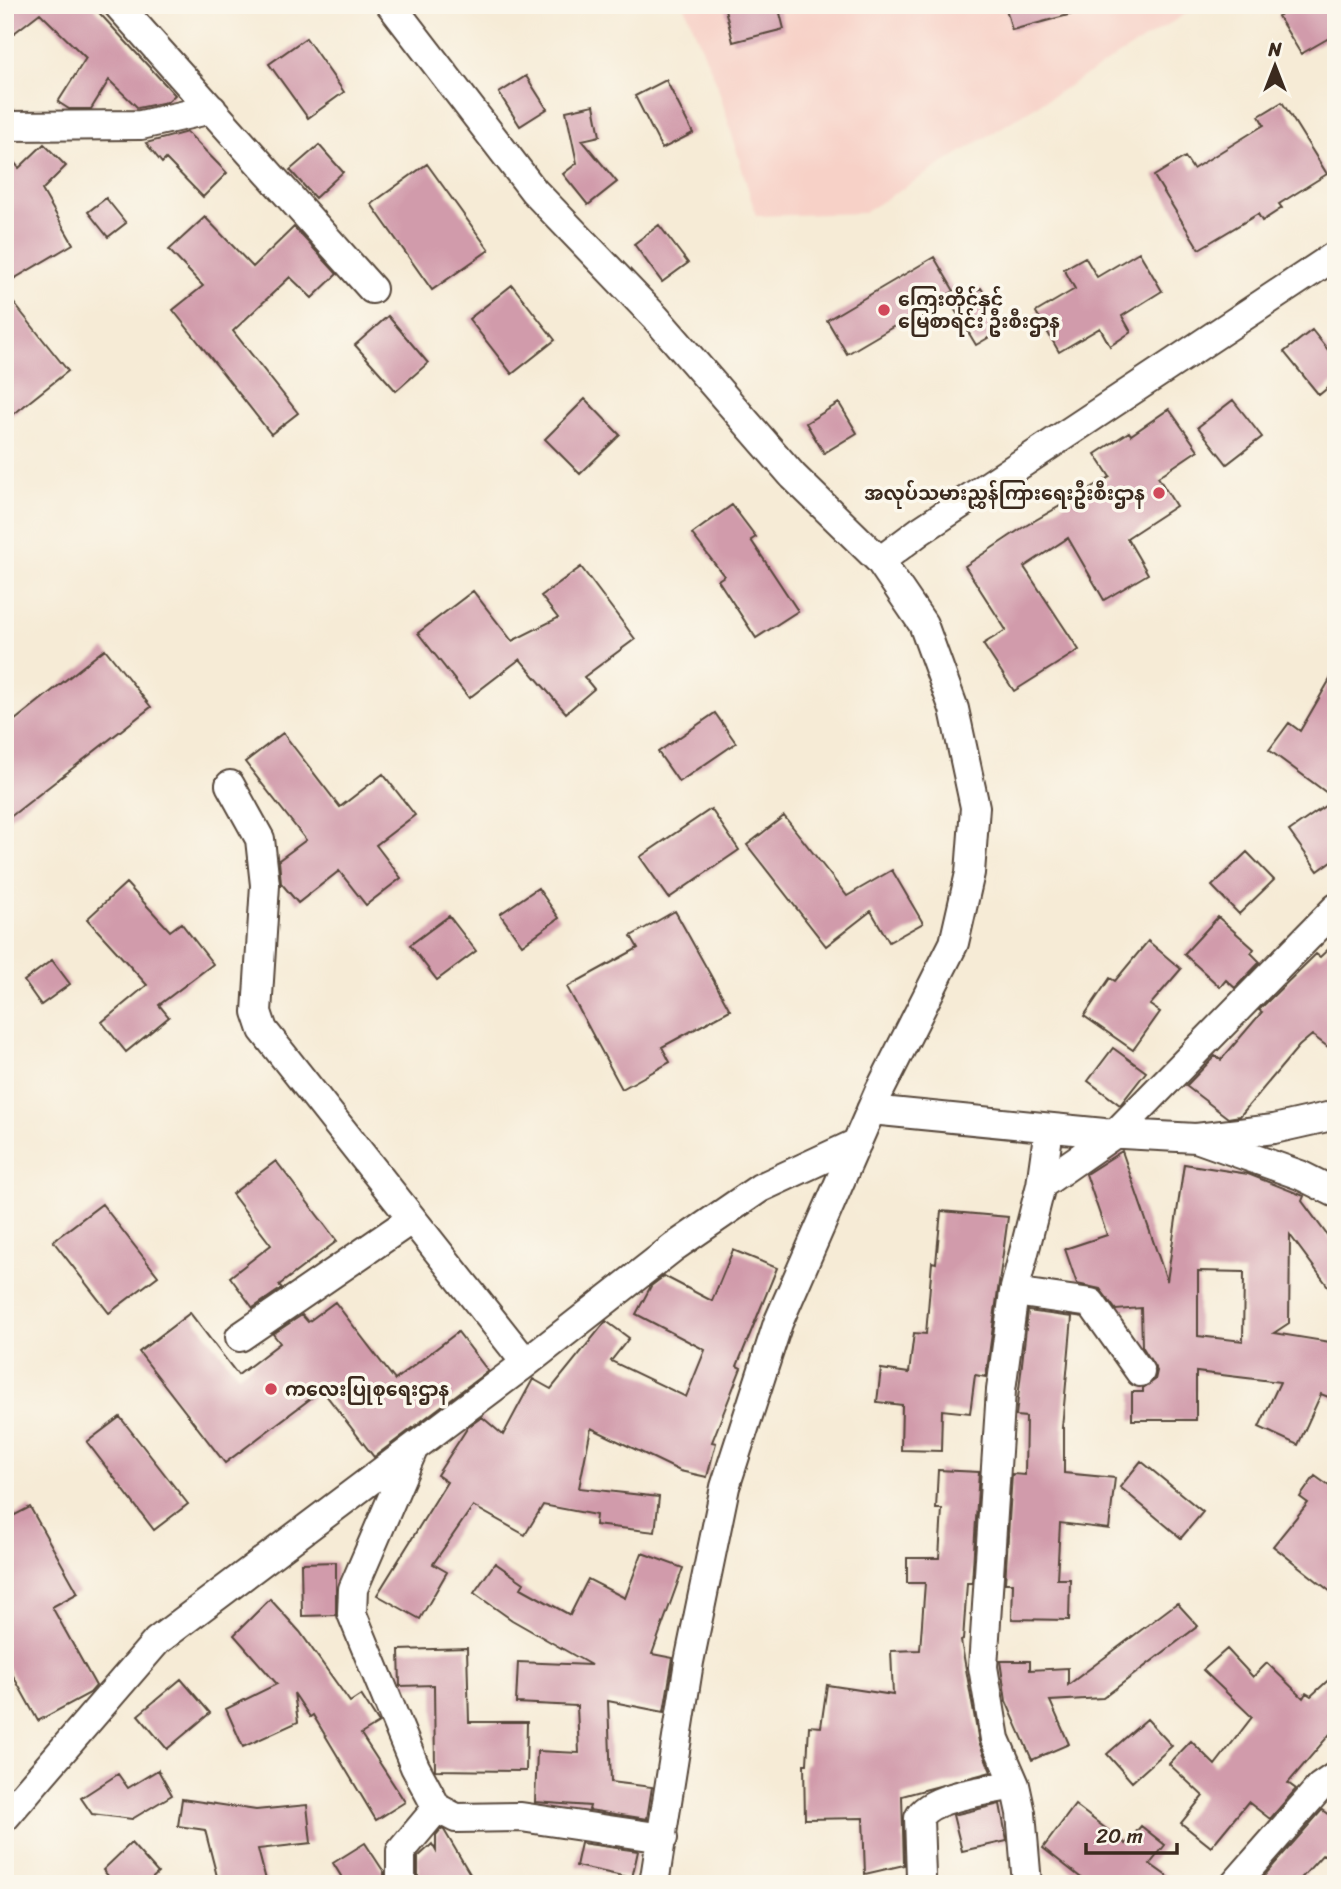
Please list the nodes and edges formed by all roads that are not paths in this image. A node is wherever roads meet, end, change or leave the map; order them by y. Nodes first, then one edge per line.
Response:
1 (118, 5) edge
2 (391, 5) edge
3 (212, 109) junction
4 (5, 126) edge
5 (1336, 255) edge
6 (372, 289) dead end
7 (880, 561) junction
8 (230, 785) dead end
9 (1336, 908) edge
10 (871, 1110) junction
11 (1336, 1115) edge
12 (1049, 1128) junction
13 (1117, 1132) junction
14 (1196, 1138) junction
15 (857, 1143) junction
16 (1041, 1185) junction
17 (1336, 1193) edge
18 (412, 1219) junction
19 (1014, 1292) junction
20 (240, 1337) dead end
21 (526, 1363) junction
22 (1140, 1372) dead end
23 (414, 1448) junction
24 (1336, 1776) edge
25 (1015, 1785) junction
26 (437, 1808) junction
27 (5, 1817) edge
28 (663, 1839) junction
29 (401, 1884) edge
30 (654, 1884) edge
31 (918, 1884) edge
32 (1027, 1884) edge
33 (1235, 1884) edge

1 - 3 street
2 - 7 street
3 - 4 street
3 - 6 street
5 - 7 street
7 - 10 street
8 - 18 street
9 - 13 street
10 - 12 street
10 - 15 street
11 - 14 street
12 - 13 street
12 - 16 street
13 - 14 street
13 - 16 street
14 - 17 street
15 - 21 street
15 - 28 street
16 - 19 street
18 - 20 street
18 - 21 street
19 - 22 street
19 - 25 street
21 - 23 street
23 - 26 street
23 - 27 street
24 - 33 street
25 - 31 street
25 - 32 street
26 - 28 street
26 - 29 street
28 - 30 street

